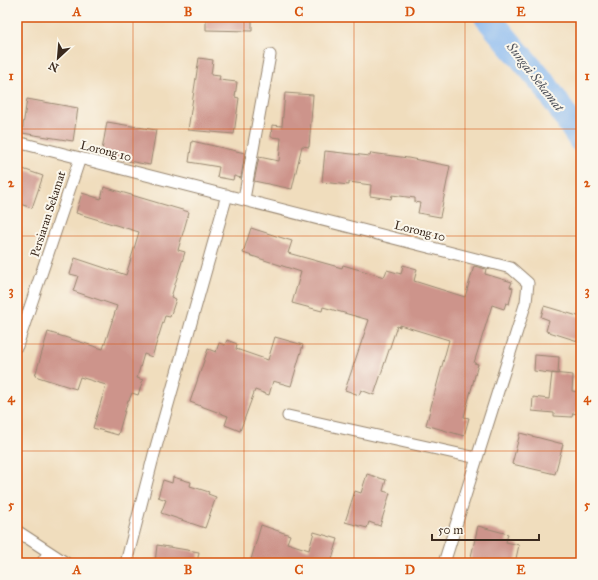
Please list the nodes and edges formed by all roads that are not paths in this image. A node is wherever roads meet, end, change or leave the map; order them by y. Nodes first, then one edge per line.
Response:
1 (270, 55) dead end
2 (17, 142) edge
3 (80, 158) junction
4 (227, 195) junction
5 (244, 199) junction
6 (17, 346) edge
7 (288, 416) dead end
8 (477, 458) junction
9 (17, 531) edge
10 (49, 552) junction
11 (42, 563) edge
12 (66, 563) edge
13 (126, 563) edge
14 (444, 563) edge

1 - 5 street
2 - 3 street, Lorong 10
3 - 4 street, Lorong 10
3 - 6 street, Persiaran Sekamat
4 - 5 street, Lorong 10
4 - 13 street
5 - 8 street, Lorong 10
7 - 8 street
8 - 14 street, Lorong 10
9 - 10 street
10 - 11 street
10 - 12 street

